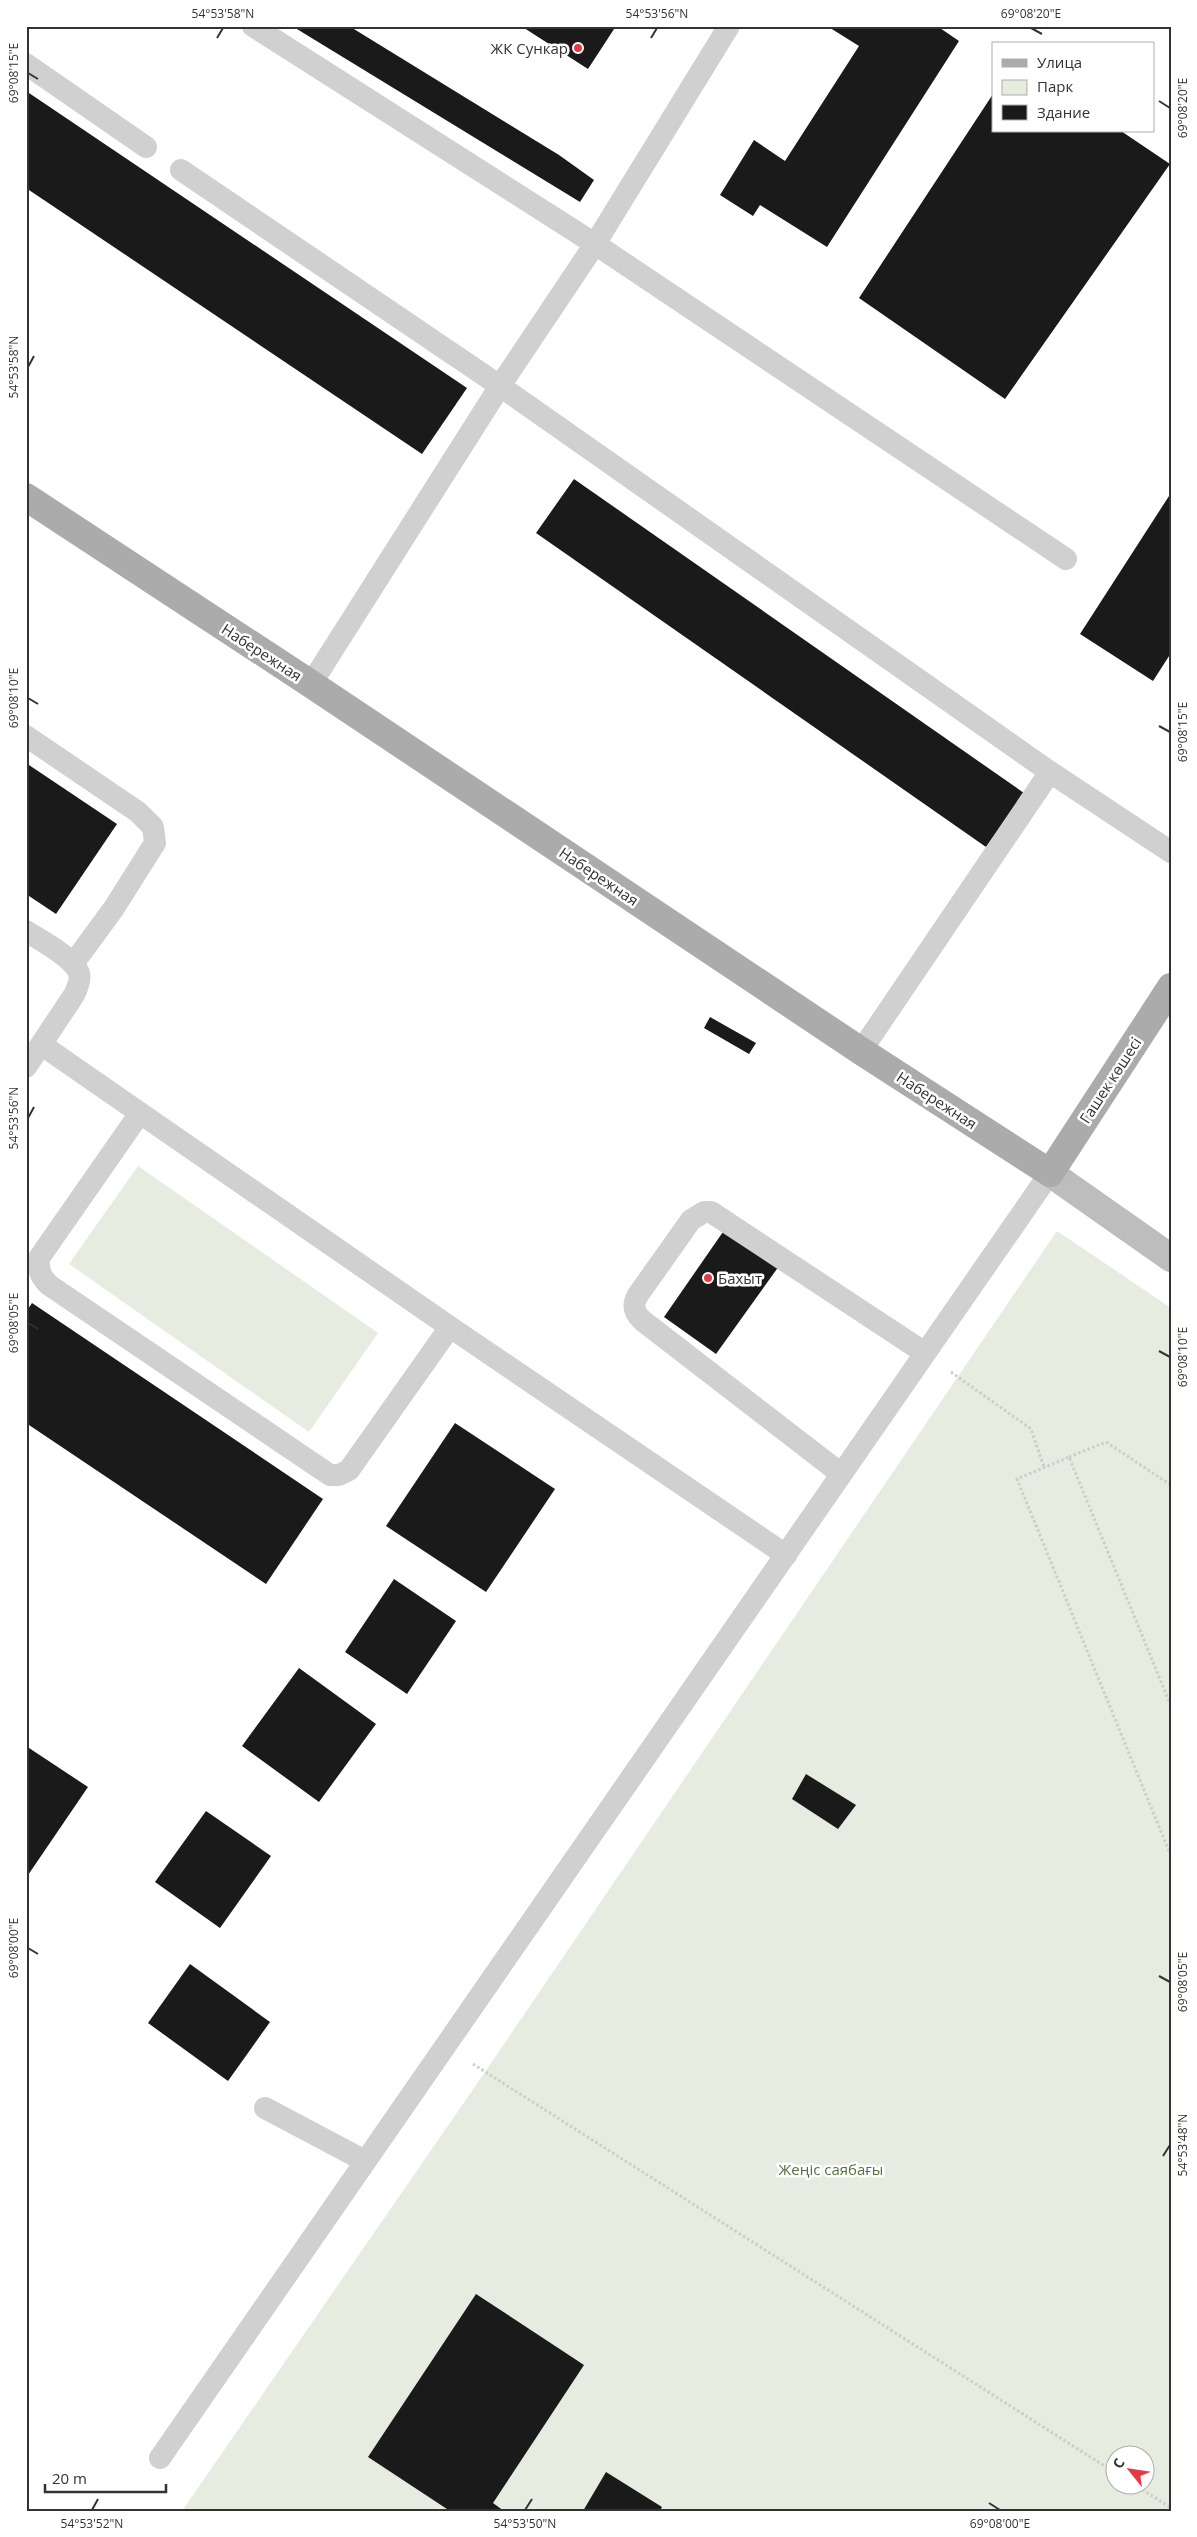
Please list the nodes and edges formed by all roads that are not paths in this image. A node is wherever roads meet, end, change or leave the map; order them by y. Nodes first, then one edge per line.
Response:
1 (253, 26) edge
2 (729, 26) edge
3 (26, 64) edge
4 (146, 147) dead end
5 (182, 170) dead end
6 (595, 244) junction
7 (500, 386) junction
8 (26, 497) edge
9 (1066, 559) dead end
10 (311, 684) junction
11 (26, 736) edge
12 (1050, 772) junction
13 (1171, 852) edge
14 (26, 931) edge
15 (74, 964) junction
16 (1171, 987) edge
17 (42, 1045) junction
18 (862, 1051) junction
19 (26, 1067) edge
20 (140, 1113) junction
21 (1050, 1173) junction
22 (1171, 1258) edge
23 (450, 1327) junction
24 (924, 1353) junction
25 (840, 1473) junction
26 (786, 1555) junction
27 (265, 2108) dead end
28 (365, 2161) junction
29 (160, 2458) dead end

1 - 6 lane
2 - 6 lane
3 - 4 lane
5 - 7 lane
6 - 7 lane
6 - 9 lane
7 - 10 lane
7 - 12 lane
8 - 10 main road, Набережная
10 - 18 main road, Набережная
11 - 15 lane
12 - 13 lane
12 - 18 lane
14 - 15 lane
15 - 17 lane
16 - 21 main road, Гашек көшесі
17 - 19 lane
17 - 20 lane
18 - 21 main road, Набережная
20 - 23 lane
20 - 23 lane
21 - 22 street, Набережная
21 - 24 lane
23 - 26 lane
24 - 25 lane
24 - 25 lane
25 - 26 lane
26 - 28 lane
27 - 28 lane
28 - 29 lane

